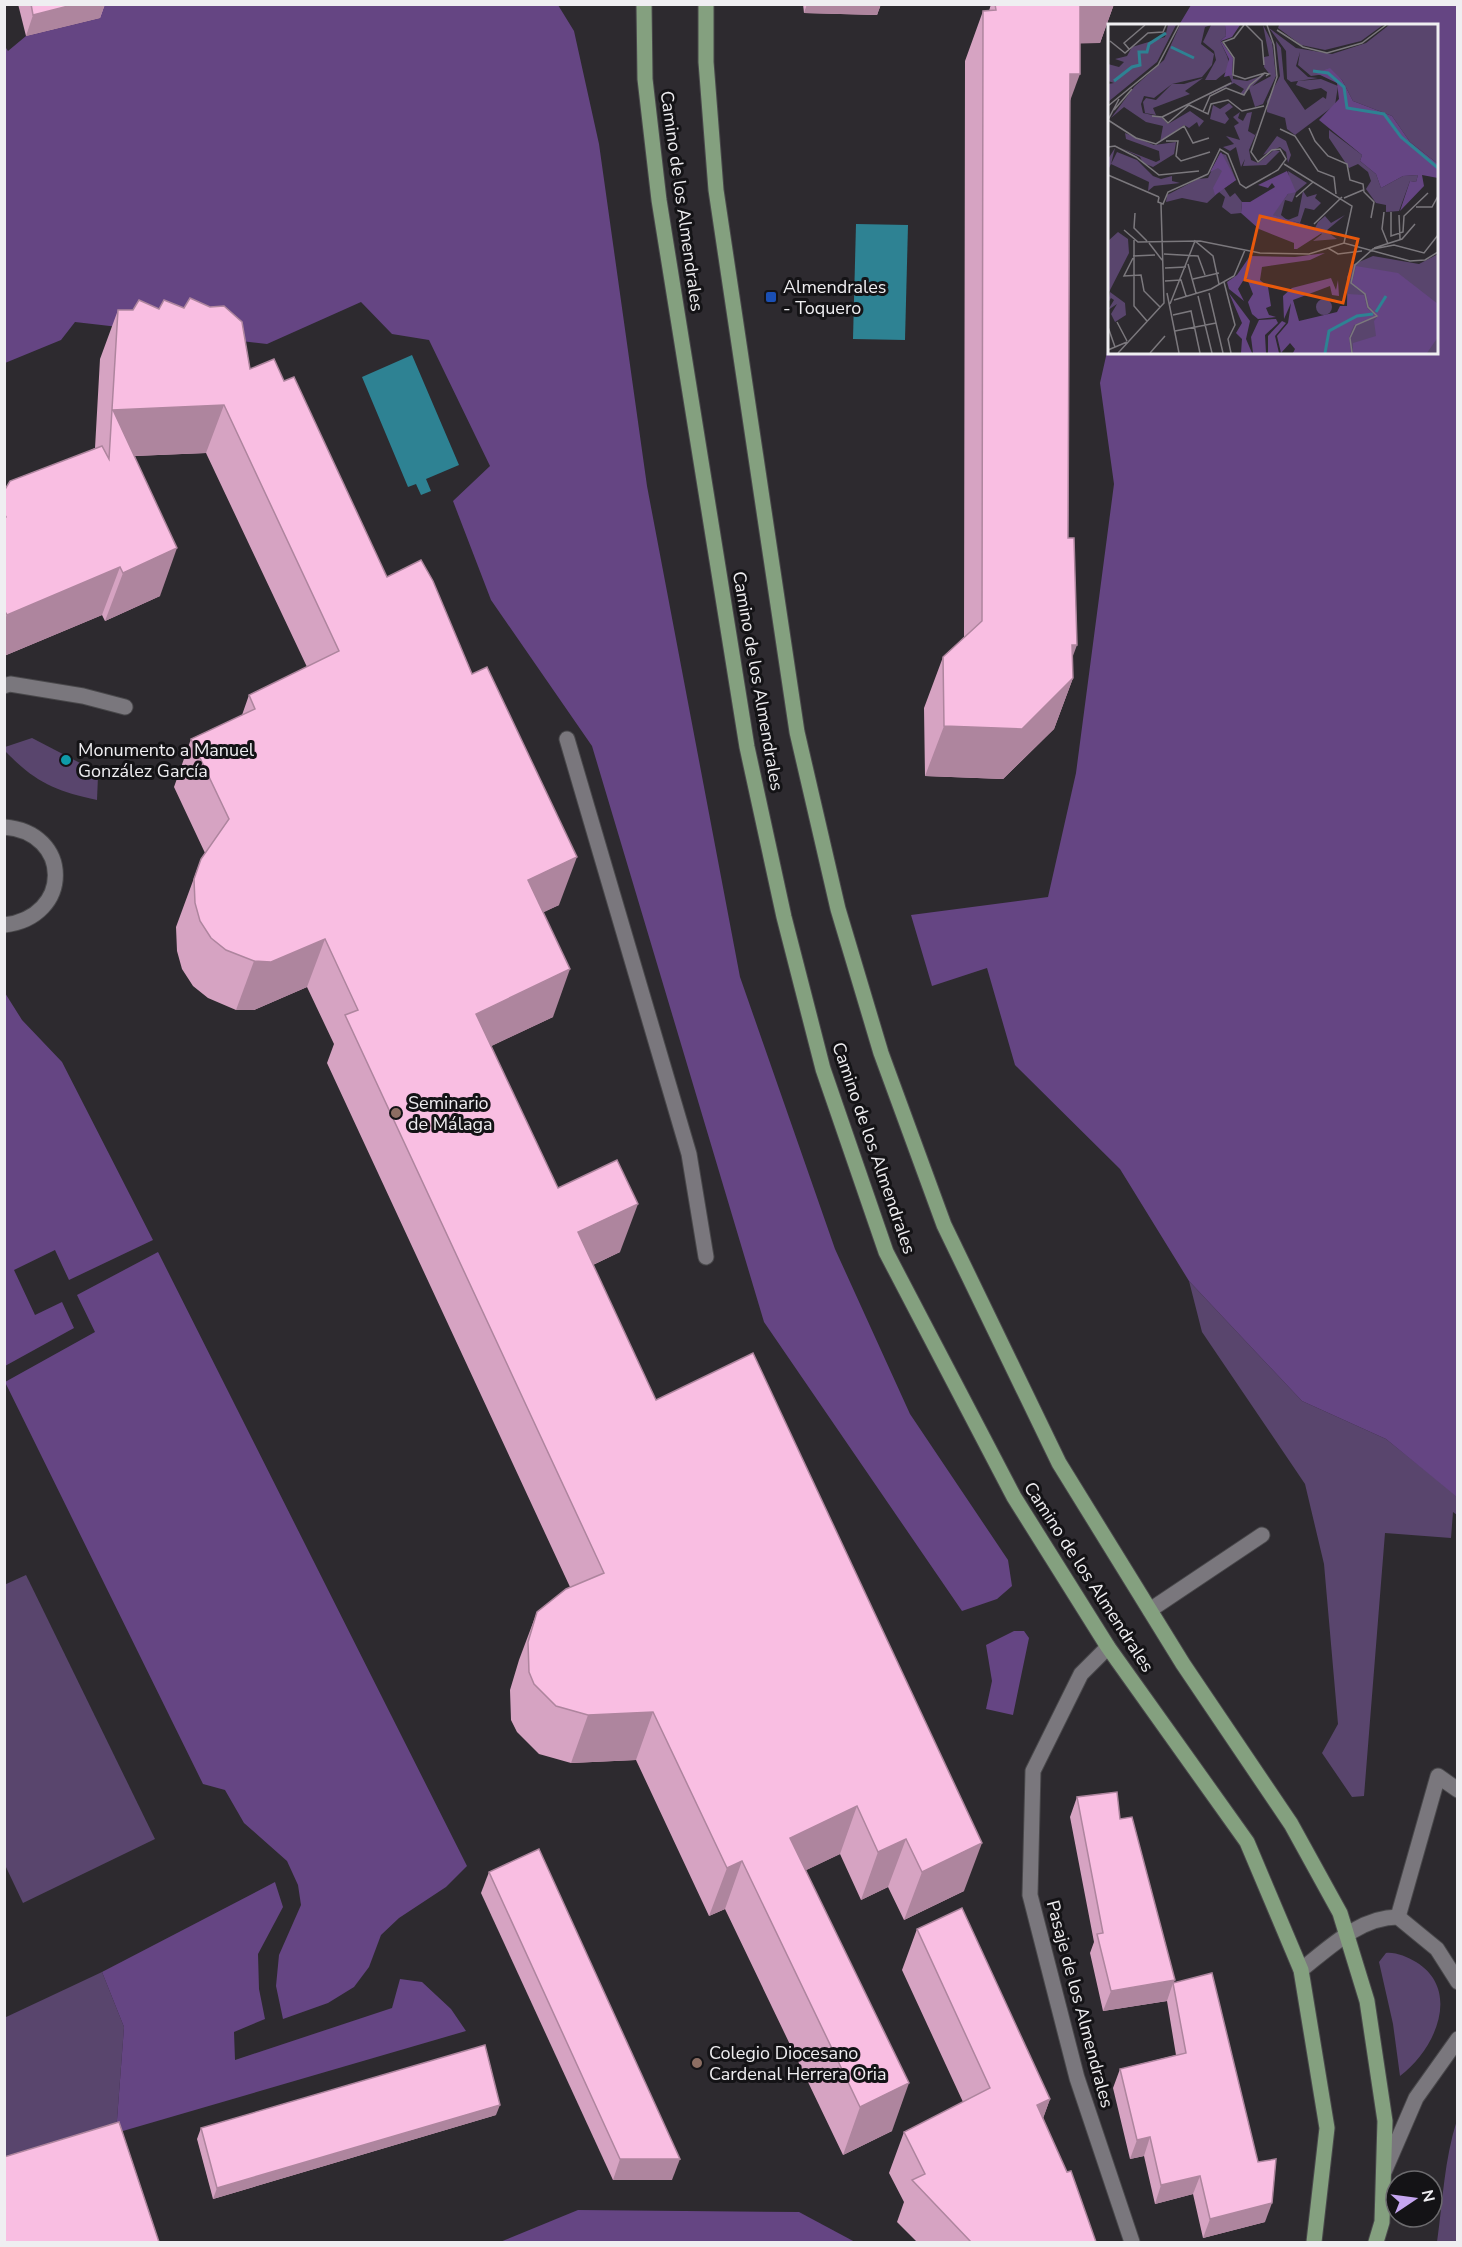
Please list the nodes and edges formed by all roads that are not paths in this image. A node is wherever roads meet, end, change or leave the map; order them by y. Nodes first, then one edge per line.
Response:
1 (644, 4) edge
2 (706, 4) edge
3 (4, 686) edge
4 (124, 707) dead end
5 (567, 739) dead end
6 (4, 827) edge
7 (4, 925) edge
8 (706, 1257) dead end
9 (1262, 1535) dead end
10 (1150, 1610) junction
11 (1108, 1647) junction
12 (1458, 1791) edge
13 (1398, 1917) junction
14 (1347, 1934) junction
15 (1300, 1970) junction
16 (1458, 1982) edge
17 (1458, 2039) edge
18 (1384, 2169) edge
19 (1385, 2169) edge
20 (1384, 2172) edge
21 (1132, 2242) edge
22 (1314, 2242) edge
23 (1376, 2242) edge

1 - 11 main road, Camino de los Almendrales
2 - 10 main road, Camino de los Almendrales
3 - 4 street
5 - 8 street
6 - 7 street
9 - 10 street
10 - 14 main road, Camino de los Almendrales
11 - 15 main road, Camino de los Almendrales
11 - 21 street, Pasaje de los Almendrales
12 - 13 street
13 - 14 street
13 - 16 street
14 - 15 street
14 - 18 main road, Camino de los Almendrales
15 - 22 main road, Camino de los Almendrales
17 - 19 street
20 - 23 main road, Camino de los Almendrales

